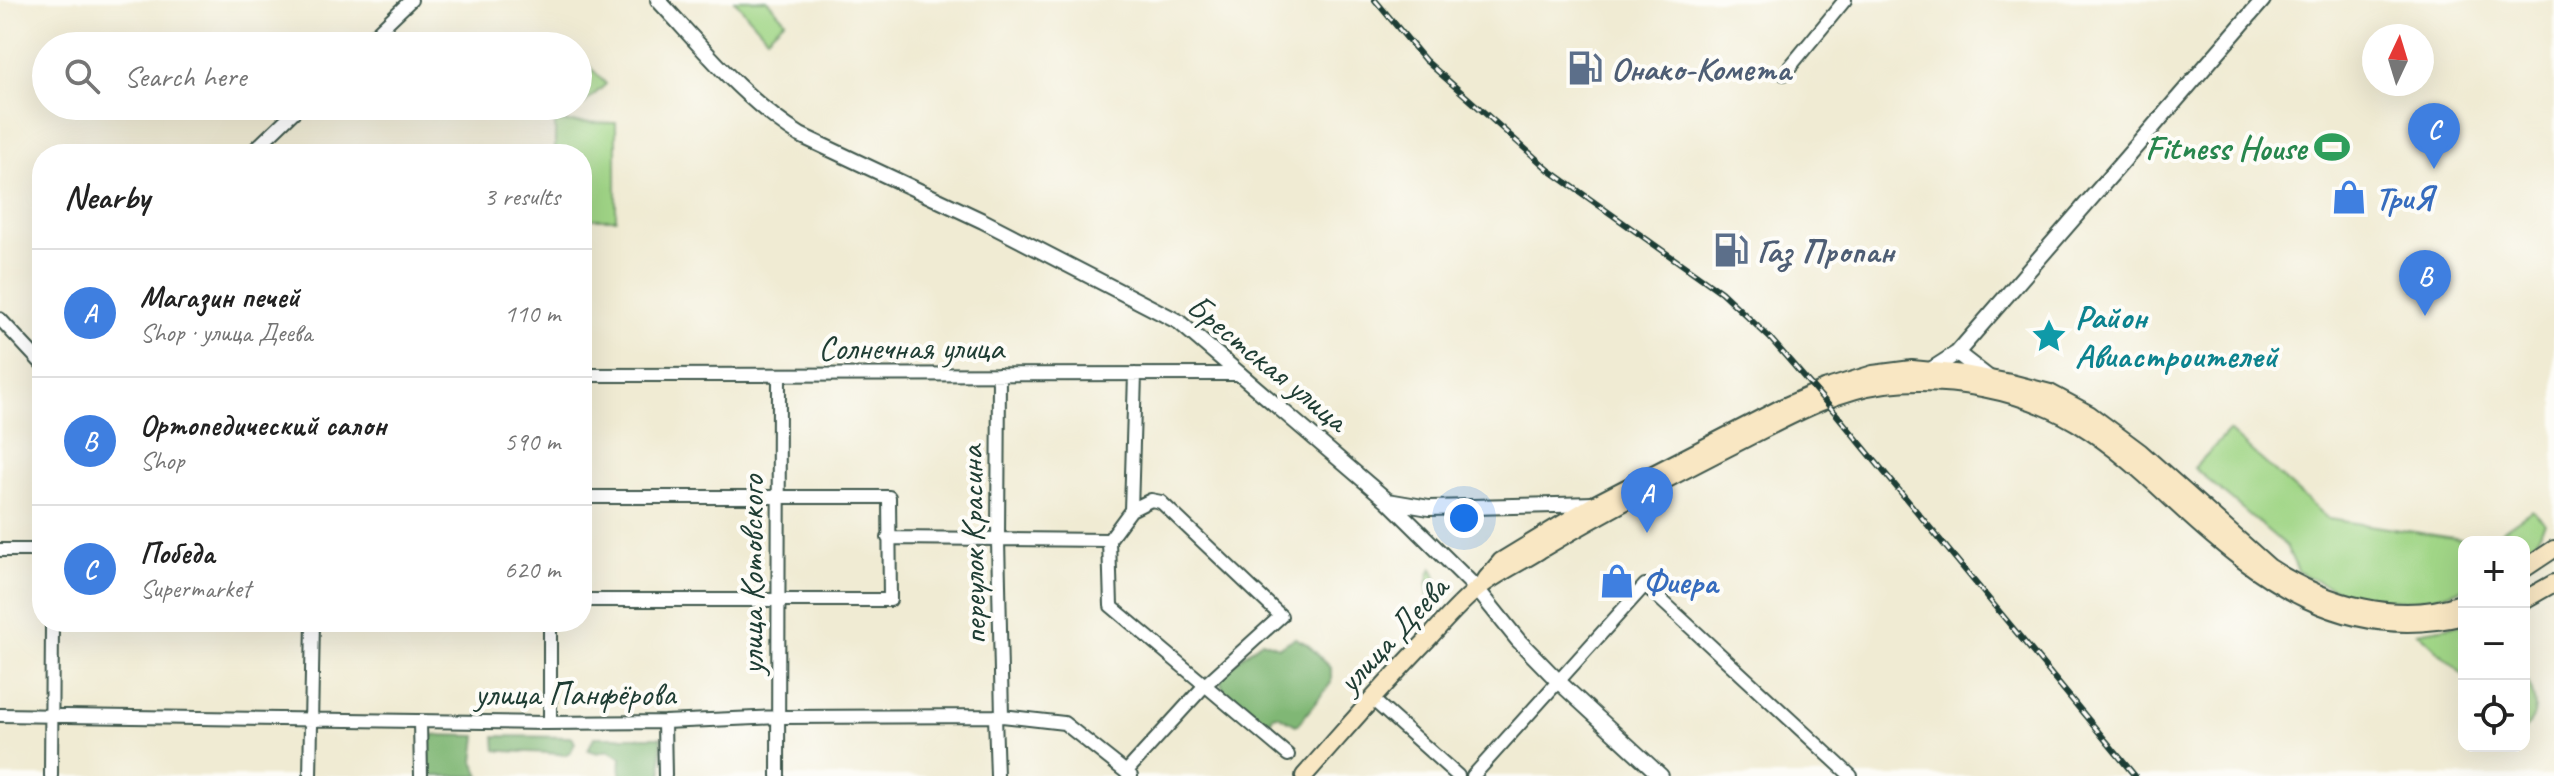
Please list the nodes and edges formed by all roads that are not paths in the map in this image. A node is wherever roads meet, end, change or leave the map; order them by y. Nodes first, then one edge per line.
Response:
1 (411, 0) edge
2 (658, 0) edge
3 (1845, 0) edge
4 (2263, 0) edge
5 (378, 32) edge
6 (1784, 74) dead end
7 (285, 120) edge
8 (260, 144) edge
9 (0, 319) edge
10 (32, 353) edge
11 (1957, 353) junction
12 (1929, 371) junction
13 (999, 374) junction
14 (1135, 374) junction
15 (1241, 374) junction
16 (592, 375) edge
17 (779, 375) junction
18 (1990, 379) junction
19 (592, 497) edge
20 (779, 498) junction
21 (1388, 501) junction
22 (1595, 504) junction
23 (1131, 510) junction
24 (888, 538) junction
25 (1109, 540) junction
26 (998, 541) junction
27 (2554, 549) edge
28 (0, 550) edge
29 (32, 550) edge
30 (2530, 565) edge
31 (2554, 583) edge
32 (1477, 589) junction
33 (2530, 597) edge
34 (592, 600) edge
35 (779, 601) junction
36 (2458, 603) edge
37 (2458, 618) edge
38 (52, 632) edge
39 (313, 632) edge
40 (550, 632) edge
41 (1559, 682) junction
42 (1206, 684) junction
43 (1371, 698) junction
44 (0, 715) edge
45 (998, 716) junction
46 (779, 717) junction
47 (52, 718) junction
48 (310, 719) junction
49 (420, 721) junction
50 (664, 722) junction
51 (550, 723) junction
52 (1288, 755) dead end
53 (1128, 774) edge
54 (1306, 775) edge
55 (51, 776) edge
56 (310, 776) edge
57 (421, 776) edge
58 (665, 776) edge
59 (778, 776) edge
60 (997, 776) edge
61 (1458, 776) edge
62 (1473, 776) edge
63 (1661, 776) edge
64 (1851, 776) edge

1 - 5 street
2 - 15 street, Брестская улица
3 - 6 street
4 - 11 street
7 - 8 street
9 - 10 street
11 - 12 street
11 - 18 street
12 - 18 main road
12 - 22 main road
13 - 14 street, Солнечная улица
13 - 17 street, Солнечная улица
13 - 26 street, переулок Красина
14 - 15 street, Солнечная улица
14 - 23 street
15 - 21 street, Брестская улица
16 - 17 street, Солнечная улица
17 - 20 street, улица Котовского
18 - 36 main road
19 - 20 street
20 - 24 street
20 - 35 street, улица Котовского
21 - 22 street
21 - 32 street, Брестская улица
22 - 32 main road
23 - 25 street
23 - 42 street
24 - 26 street
24 - 35 street
25 - 26 street
25 - 42 street
26 - 45 street, переулок Красина
27 - 30 main road
28 - 29 street
31 - 33 main road
32 - 37 main road, улица Деева
32 - 41 street, Брестская улица
32 - 43 main road, улица Деева
34 - 35 street
35 - 46 street, улица Котовского
38 - 47 street
39 - 48 street
40 - 51 street
41 - 62 street
41 - 63 street, Брестская улица
41 - 64 street
42 - 52 street
42 - 53 street
43 - 54 main road, улица Деева
43 - 61 street
44 - 47 street, улица Панфёрова
45 - 46 street, улица Панфёрова
45 - 53 street, улица Панфёрова
45 - 60 street, переулок Красина
46 - 50 street, улица Панфёрова
46 - 59 street, улица Котовского
47 - 48 street, улица Панфёрова
47 - 55 street
48 - 49 street, улица Панфёрова
48 - 56 street
49 - 51 street, улица Панфёрова
49 - 57 street
50 - 51 street, улица Панфёрова
50 - 58 street

